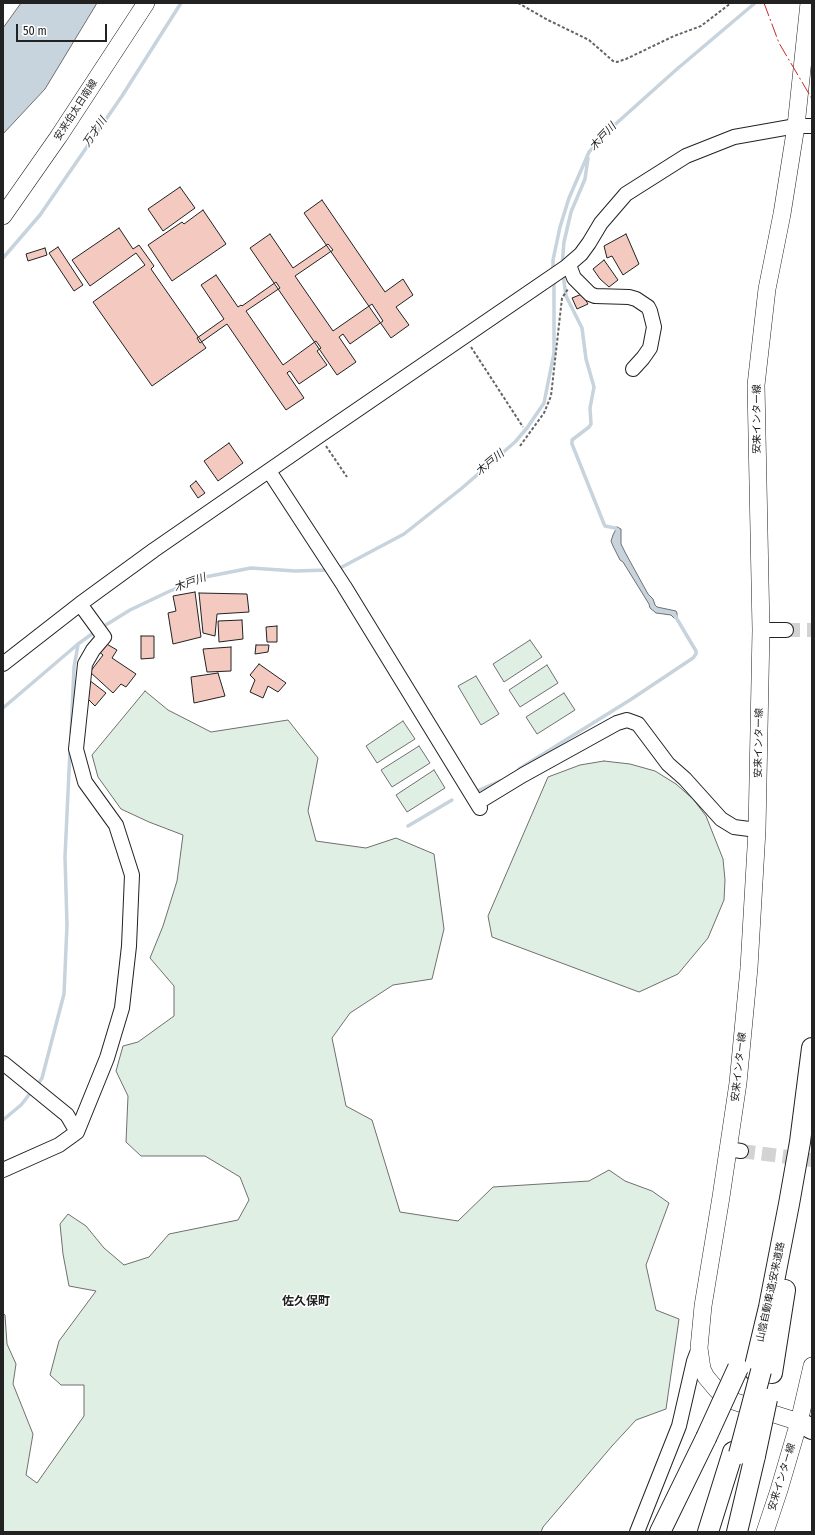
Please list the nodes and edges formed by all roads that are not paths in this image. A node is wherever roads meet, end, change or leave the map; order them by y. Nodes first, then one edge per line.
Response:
1 (146, 3) edge
2 (809, 4) edge
3 (804, 126) edge
4 (3, 216) edge
5 (567, 266) junction
6 (633, 369) dead end
7 (269, 470) junction
8 (80, 604) junction
9 (761, 630) junction
10 (786, 630) tunnel mouth
11 (3, 664) edge
12 (756, 830) junction
13 (812, 1048) edge
14 (3, 1063) edge
15 (812, 1097) edge
16 (77, 1132) junction
17 (3, 1170) edge
18 (699, 1348) junction
19 (812, 1366) edge
20 (756, 1371) junction
21 (808, 1425) edge
22 (742, 1454) junction
23 (637, 1532) edge
24 (660, 1532) edge
25 (708, 1532) edge
26 (716, 1532) edge
27 (737, 1532) edge
28 (765, 1532) edge

1 - 4 main road, 安来伯太日南線
2 - 3 main road, 安来インター線
3 - 5 street
3 - 9 main road, 安来インター線
5 - 6 street
5 - 7 street
7 - 8 street
7 - 12 street
8 - 11 street
8 - 16 street
9 - 10 street
9 - 12 main road, 安来インター線
12 - 18 main road, 安来インター線
13 - 20 highway, 山陰自動車道;安来道路
14 - 16 street
15 - 20 highway
16 - 17 street
18 - 21 main road, 安来インター線
18 - 23 street
19 - 21 main road, 安来インター線
20 - 22 highway, bridge
20 - 24 highway, bridge
21 - 28 main road, 安来インター線
22 - 25 highway
22 - 26 highway
22 - 27 highway

